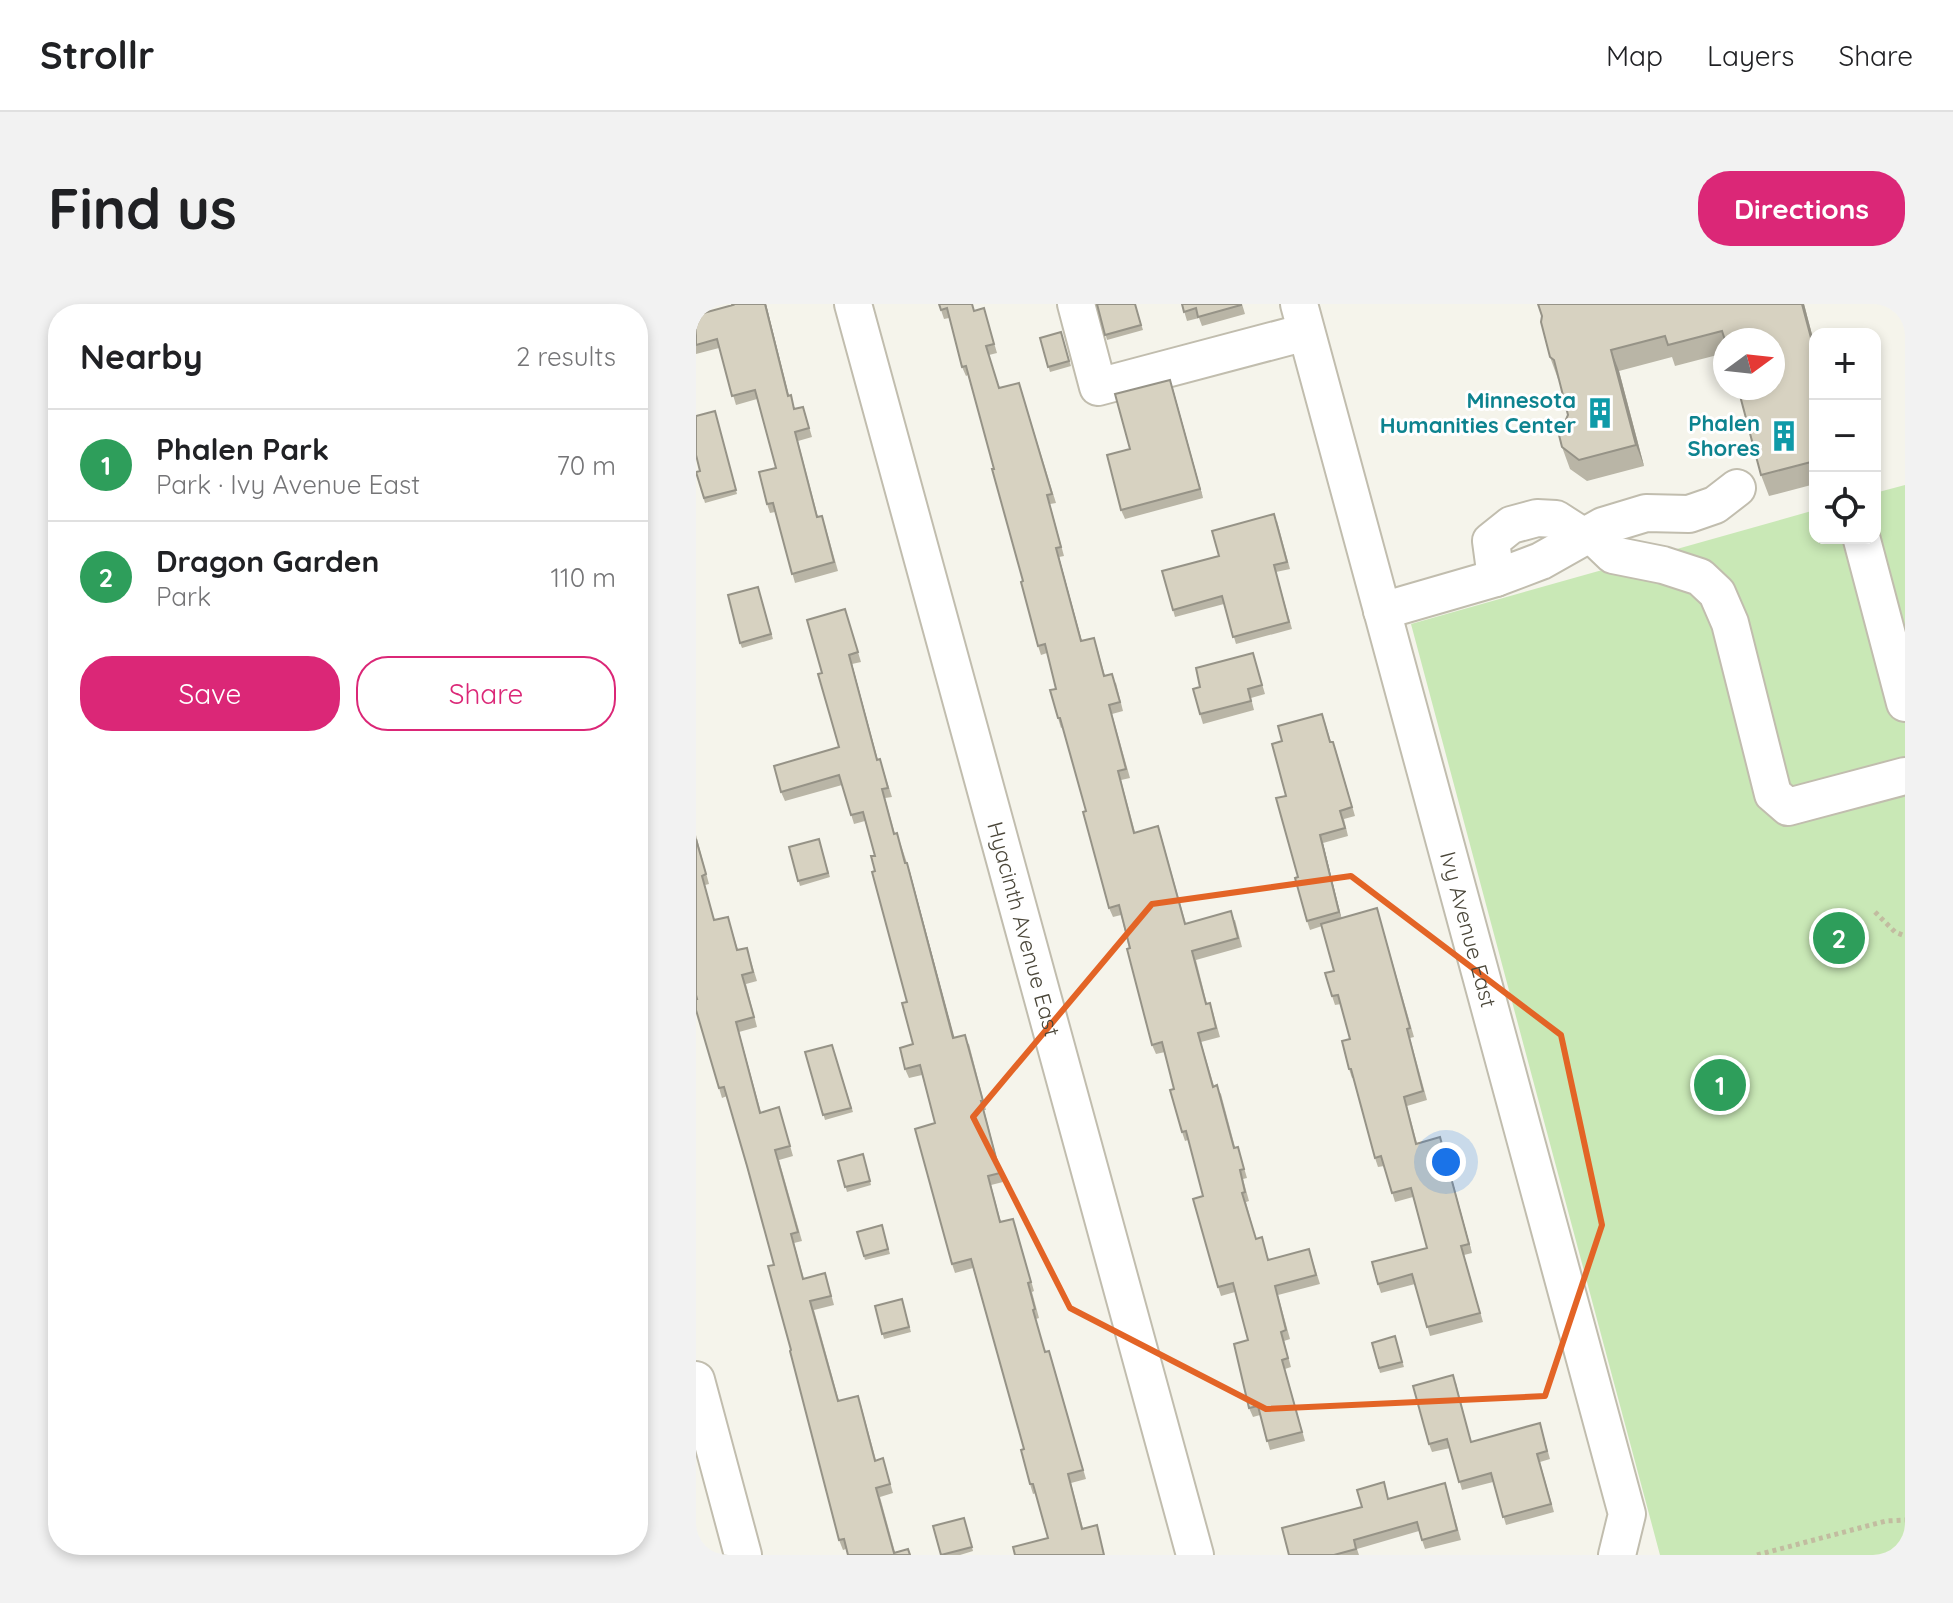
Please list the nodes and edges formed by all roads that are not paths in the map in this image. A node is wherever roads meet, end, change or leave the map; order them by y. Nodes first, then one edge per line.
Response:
1 (853, 304) edge
2 (1076, 304) edge
3 (1302, 318) edge
4 (1737, 488) dead end
5 (1587, 535) junction
6 (1863, 544) edge
7 (1382, 611) junction
8 (1905, 703) edge
9 (1905, 776) edge
10 (696, 1380) edge
11 (743, 1555) edge
12 (1195, 1555) edge
13 (1617, 1555) edge

1 - 12 street, Hyacinth Avenue East
2 - 3 street
3 - 7 street, Ivy Avenue East
4 - 5 street
5 - 7 street
5 - 9 street
6 - 8 street
7 - 13 street, Ivy Avenue East
10 - 11 street

